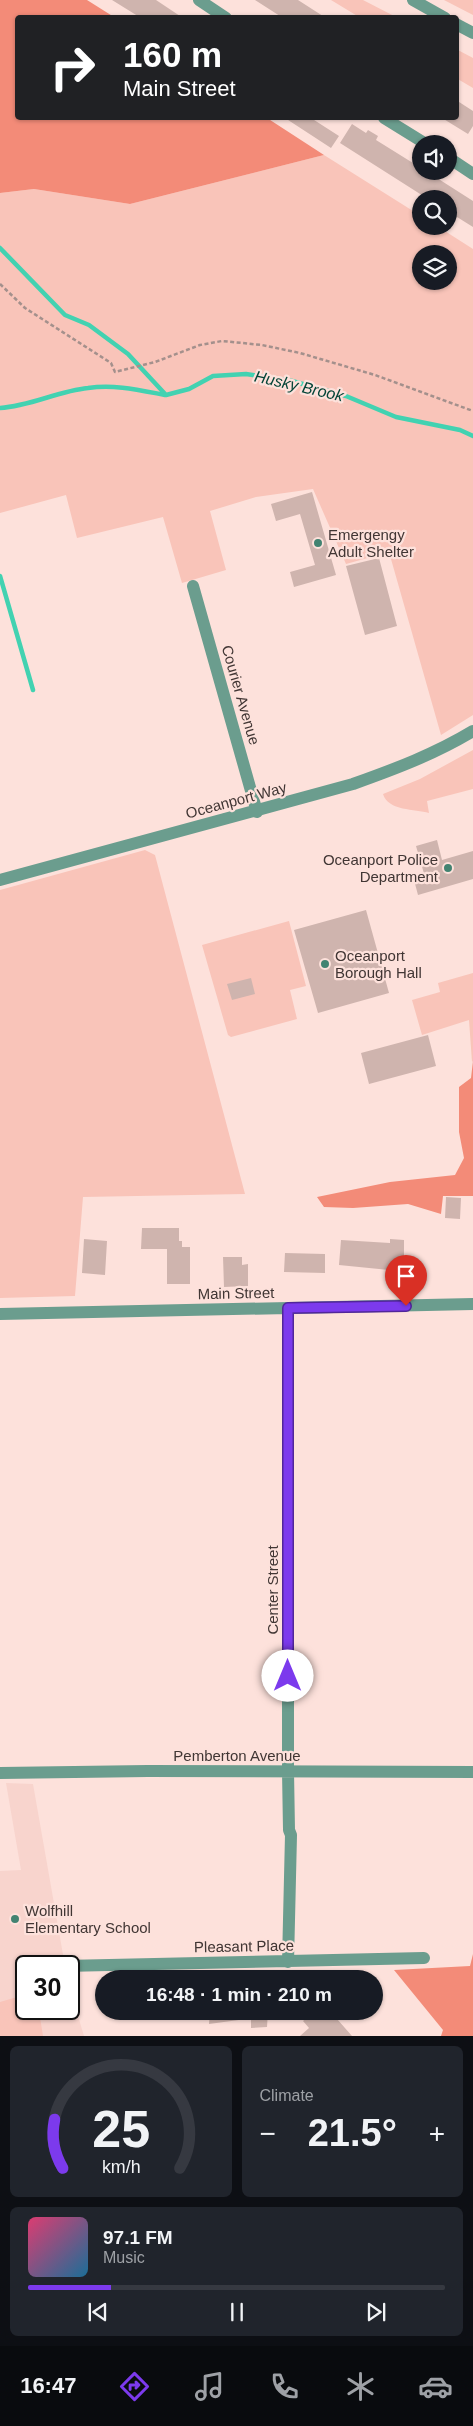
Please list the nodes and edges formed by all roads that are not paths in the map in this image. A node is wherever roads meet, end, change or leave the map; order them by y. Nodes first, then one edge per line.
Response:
1 (199, 0) edge
2 (413, 0) edge
3 (222, 15) edge
4 (440, 15) edge
5 (459, 26) edge
6 (473, 33) edge
7 (387, 120) edge
8 (412, 135) edge
9 (457, 163) edge
10 (473, 174) edge
11 (193, 586) dead end
12 (473, 731) edge
13 (257, 812) junction
14 (0, 880) edge
15 (473, 1304) edge
16 (288, 1308) junction
17 (0, 1314) edge
18 (288, 1771) junction
19 (473, 1772) edge
20 (0, 1773) edge
21 (424, 1958) dead end
22 (288, 1962) junction
23 (80, 1966) edge

1 - 3 street
2 - 4 street
5 - 6 street
7 - 8 street
9 - 10 street
11 - 13 street, Courier Avenue
12 - 13 street, Oceanport Way
13 - 14 street, Oceanport Way
15 - 16 street, Main Street
16 - 17 street, Main Street
16 - 18 street, Center Street
18 - 19 street, Pemberton Avenue
18 - 20 street, Pemberton Avenue
18 - 22 street, Center Street
21 - 22 street, Pleasant Place
22 - 23 street, Pleasant Place

